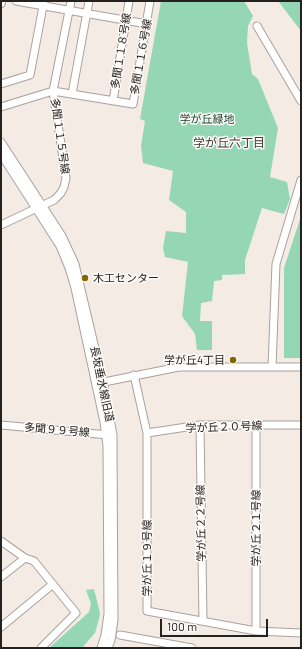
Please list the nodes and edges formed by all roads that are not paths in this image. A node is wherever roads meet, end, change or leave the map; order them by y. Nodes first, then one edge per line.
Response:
1 (16, 1) edge
2 (71, 1) edge
3 (89, 1) edge
4 (129, 1) edge
5 (150, 1) edge
6 (43, 3) edge
7 (69, 10) junction
8 (86, 13) junction
9 (126, 20) junction
10 (146, 24) junction
11 (257, 26) dead end
12 (1, 84) edge
13 (53, 91) junction
14 (72, 94) junction
15 (113, 101) junction
16 (301, 101) edge
17 (1, 107) edge
18 (1, 142) edge
19 (1, 154) edge
20 (301, 180) edge
21 (39, 208) junction
22 (1, 225) edge
23 (272, 367) junction
24 (301, 367) edge
25 (134, 375) junction
26 (99, 383) junction
27 (1, 425) edge
28 (256, 425) junction
29 (301, 425) edge
30 (200, 426) junction
31 (147, 433) junction
32 (109, 435) junction
33 (1, 541) edge
34 (25, 558) junction
35 (1, 577) edge
36 (53, 584) junction
37 (203, 621) junction
38 (1, 627) edge
39 (256, 631) junction
40 (301, 633) edge
41 (120, 635) dead end
42 (104, 647) edge
43 (41, 648) edge
44 (95, 648) edge
45 (192, 648) edge

1 - 6 street
2 - 7 street, 多聞１１５号線
3 - 8 street
4 - 9 street, 多聞１１８号線
5 - 10 street, 多聞１１６号線
6 - 7 street
6 - 12 street
7 - 8 street
7 - 13 street, 多聞１１５号線
8 - 9 street
8 - 14 street
9 - 10 street
9 - 15 street, 多聞１１８号線
10 - 15 street, 多聞１１６号線
11 - 16 street
13 - 14 street, 多聞１１６号線
13 - 17 street
13 - 21 street, 多聞１１５号線
14 - 15 street, 多聞１１６号線
18 - 21 street, 長坂垂水線旧道
19 - 21 street, 長坂垂水線旧道
20 - 23 street
21 - 22 street, 多聞１１５号線
21 - 26 street, 長坂垂水線旧道
23 - 24 street
23 - 25 street
25 - 26 street
25 - 31 street, 学が丘１９号線
26 - 32 street, 長坂垂水線旧道
27 - 32 street, 多聞９９号線
28 - 29 street, 学が丘２０号線
28 - 30 street, 学が丘２０号線
28 - 39 street, 学が丘２１号線
30 - 31 street, 学が丘２０号線
30 - 37 street, 学が丘２２号線
31 - 37 street, 学が丘１９号線
32 - 42 street, 長坂垂水線旧道
32 - 42 street, 長坂垂水線旧道
33 - 34 street
34 - 35 street
34 - 36 street
36 - 38 street
36 - 43 street
37 - 39 street, 学が丘１９号線
39 - 40 street, 学が丘１９号線
41 - 45 street
42 - 44 street

